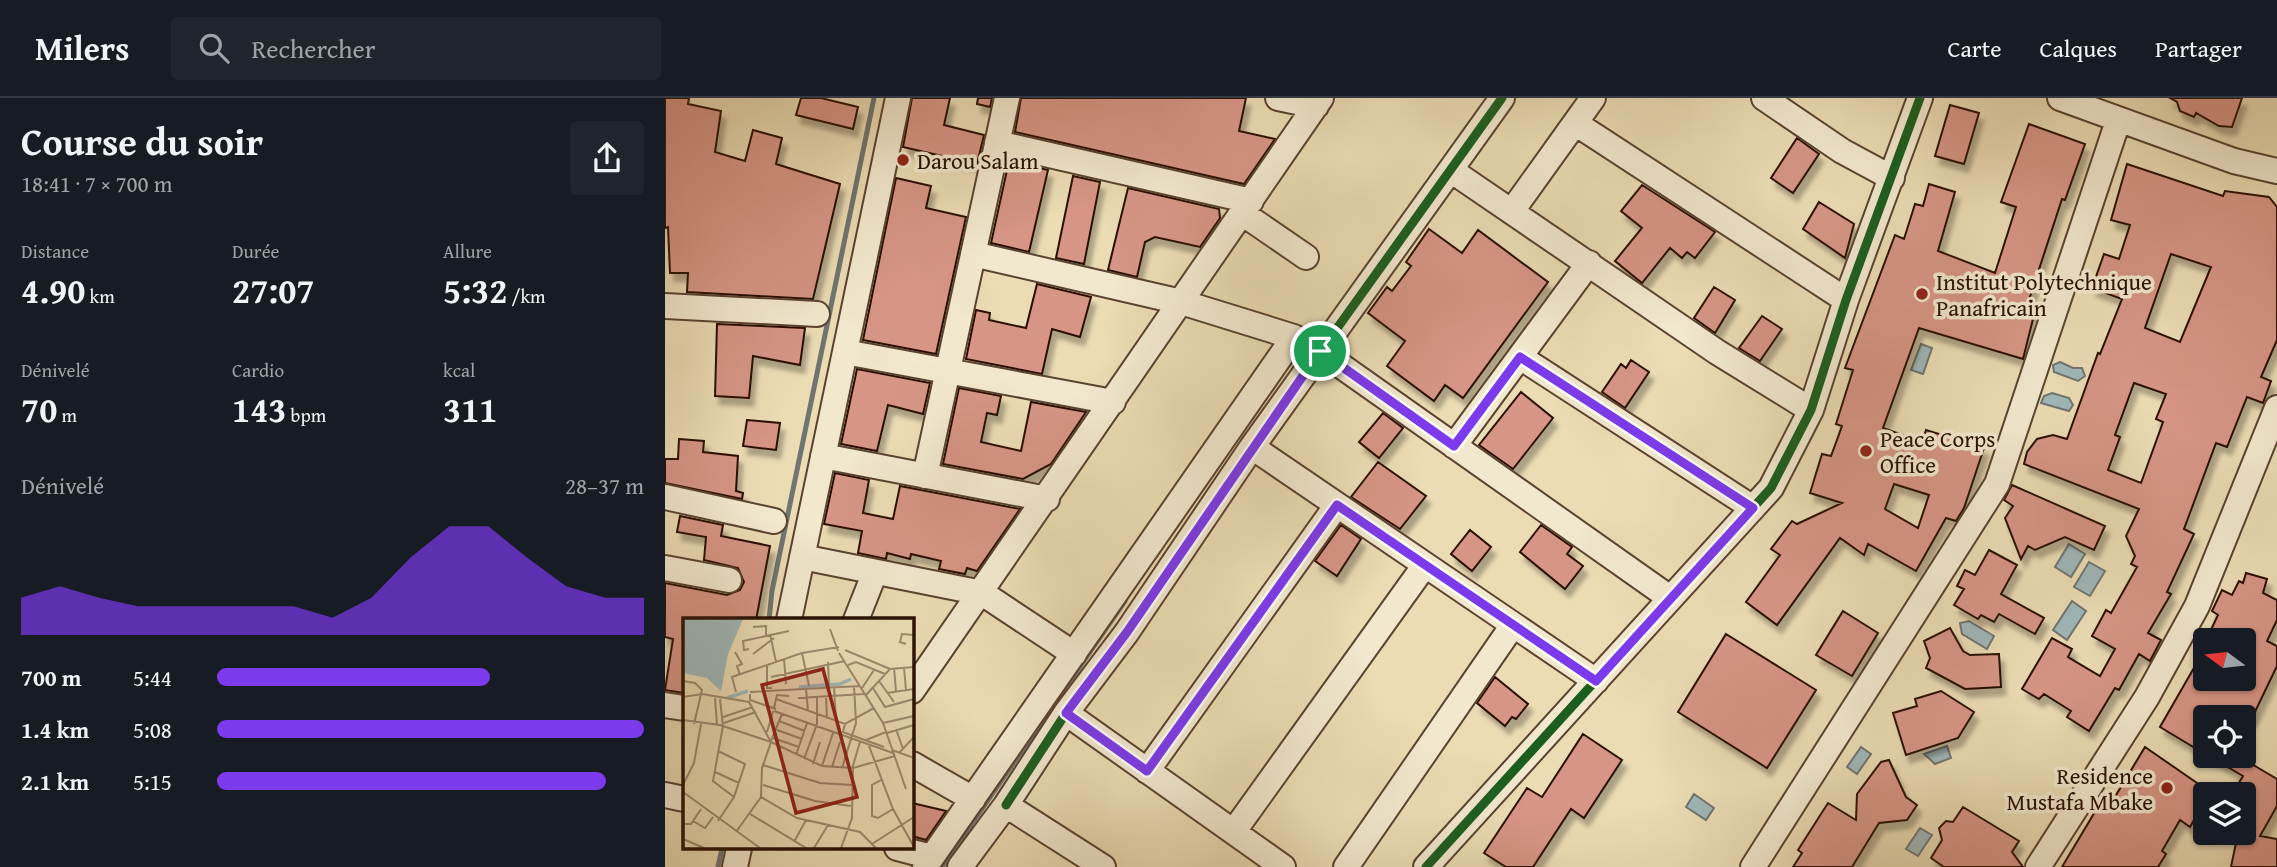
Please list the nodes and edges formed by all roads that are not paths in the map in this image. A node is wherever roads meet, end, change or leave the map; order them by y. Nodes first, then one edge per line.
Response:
1 (898, 98) edge
2 (1007, 98) edge
3 (1278, 98) edge
4 (1502, 98) edge
5 (1593, 98) edge
6 (1764, 98) edge
7 (1920, 98) edge
8 (2060, 98) edge
9 (1318, 102) edge
10 (2118, 121) junction
11 (1575, 123) junction
12 (997, 144) junction
13 (1452, 171) junction
14 (2277, 171) edge
15 (1892, 178) junction
16 (1247, 207) junction
17 (1512, 211) junction
18 (973, 254) junction
19 (1305, 257) dead end
20 (1589, 263) junction
21 (1846, 300) junction
22 (1181, 302) junction
23 (665, 306) edge
24 (817, 314) dead end
25 (1294, 337) junction
26 (1320, 351) junction
27 (845, 352) junction
28 (1520, 357) junction
29 (948, 373) junction
30 (1113, 402) junction
31 (2277, 408) edge
32 (1811, 411) junction
33 (1454, 446) junction
34 (1252, 447) junction
35 (823, 456) junction
36 (925, 475) junction
37 (665, 497) edge
38 (1047, 499) junction
39 (1337, 505) junction
40 (1753, 508) junction
41 (774, 521) dead end
42 (802, 557) junction
43 (1425, 565) junction
44 (665, 568) edge
45 (875, 572) junction
46 (729, 580) dead end
47 (982, 593) junction
48 (1670, 598) junction
49 (789, 618) edge
50 (857, 618) edge
51 (1513, 625) junction
52 (1074, 654) junction
53 (1596, 681) junction
54 (913, 690) edge
55 (665, 705) edge
56 (683, 708) edge
57 (1066, 713) junction
58 (913, 765) edge
59 (1147, 771) junction
60 (665, 795) edge
61 (683, 799) edge
62 (973, 799) junction
63 (1006, 805) junction
64 (1234, 831) junction
65 (739, 850) edge
66 (901, 850) edge
67 (928, 862) edge
68 (1097, 865) edge
69 (735, 867) edge
70 (960, 867) edge
71 (1283, 867) edge
72 (1346, 867) edge
73 (1426, 867) edge
74 (1753, 867) edge
75 (2038, 867) edge

1 - 27 street
2 - 12 street
3 - 9 street
4 - 13 street
5 - 11 street
6 - 15 street
7 - 15 street
8 - 10 street
9 - 16 street
10 - 14 street
10 - 74 street
11 - 17 street
11 - 21 street
12 - 16 street
12 - 18 street
13 - 17 street
13 - 26 street
15 - 21 street
16 - 19 street
16 - 22 street
17 - 20 street
18 - 22 street
18 - 29 street
20 - 28 street
20 - 32 street
21 - 32 street
22 - 25 street
22 - 30 street
23 - 24 street
25 - 26 street
25 - 52 street
26 - 33 street
26 - 34 street
27 - 29 street
27 - 35 street
28 - 33 street
28 - 40 street
29 - 30 street
29 - 36 street
30 - 38 street
31 - 75 street
32 - 40 street
33 - 48 street
34 - 39 street
34 - 57 street
35 - 36 street
35 - 42 street
36 - 38 street
37 - 41 street
38 - 47 street
39 - 43 street
39 - 59 street
40 - 48 street
42 - 45 street
42 - 49 street
43 - 51 street
43 - 64 street
44 - 46 street
45 - 47 street
45 - 50 street
47 - 52 street
47 - 54 street
48 - 53 street
51 - 53 street
51 - 72 street
52 - 62 street
53 - 73 street
55 - 56 street
57 - 59 street
57 - 63 street
58 - 62 street
59 - 64 street
60 - 61 street
62 - 67 street
63 - 68 street
63 - 70 street
64 - 71 street
65 - 69 street
66 - 67 street

